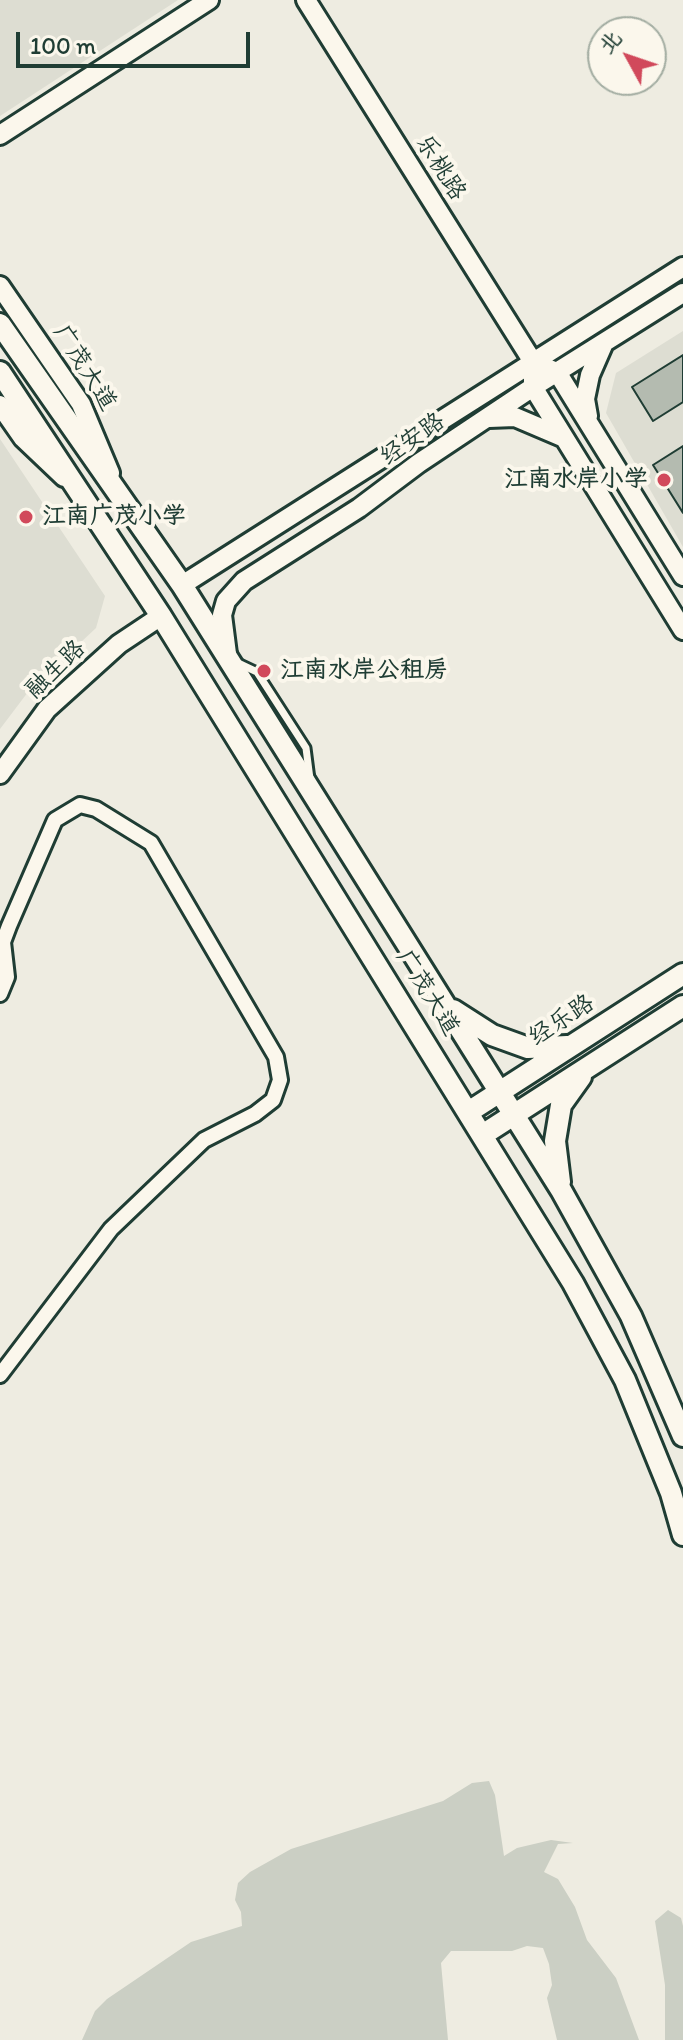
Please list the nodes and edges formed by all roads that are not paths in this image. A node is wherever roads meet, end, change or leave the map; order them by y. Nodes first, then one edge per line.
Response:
1 (209, 0) edge
2 (306, 0) edge
3 (0, 135) edge
4 (683, 267) edge
5 (0, 286) edge
6 (683, 293) edge
7 (0, 324) edge
8 (604, 343) junction
9 (533, 362) junction
10 (0, 372) edge
11 (557, 372) junction
12 (533, 387) junction
13 (0, 405) edge
14 (489, 418) junction
15 (589, 423) junction
16 (565, 438) junction
17 (114, 482) junction
18 (86, 499) junction
19 (683, 576) edge
20 (182, 585) junction
21 (161, 616) junction
22 (683, 630) edge
23 (229, 660) junction
24 (0, 774) edge
25 (380, 899) junction
26 (350, 918) junction
27 (683, 974) edge
28 (0, 994) edge
29 (447, 1006) junction
30 (683, 1006) edge
31 (571, 1046) junction
32 (587, 1068) junction
33 (500, 1091) junction
34 (470, 1111) junction
35 (514, 1115) junction
36 (484, 1134) junction
37 (561, 1190) junction
38 (0, 1375) edge
39 (683, 1436) edge
40 (683, 1535) edge

1 - 3 street
2 - 9 street, 乐桃路
4 - 9 street, 经安路
5 - 17 street, 广茂大道
6 - 8 street, 经安路
7 - 17 main road, 广茂大道
8 - 11 street, 经安路
8 - 15 street
9 - 11 street
9 - 12 street
9 - 20 street, 经安路
10 - 18 main road, 广茂大道
11 - 12 street, 经安路
11 - 15 street
12 - 14 street, 经安路
12 - 16 street
13 - 18 street, 广茂大道
14 - 16 street
14 - 23 street, 经安路
15 - 19 street
16 - 22 street
17 - 20 main road, 广茂大道
18 - 21 main road, 广茂大道
20 - 23 main road, 广茂大道
21 - 24 street, 融生路
21 - 26 main road, 广茂大道
23 - 25 main road, 广茂大道
25 - 26 main road
25 - 29 main road, 广茂大道
26 - 34 main road, 广茂大道
27 - 31 main road, 经乐路
28 - 38 street
29 - 31 main road
29 - 33 main road, 广茂大道
30 - 32 main road
31 - 33 main road, 经乐路
32 - 35 main road
32 - 37 main road
33 - 34 main road, 经乐路
33 - 35 main road, 广茂大道
34 - 36 main road, 广茂大道
35 - 36 main road
35 - 37 main road, 广茂大道
36 - 40 main road, 广茂大道
37 - 39 main road, 广茂大道

